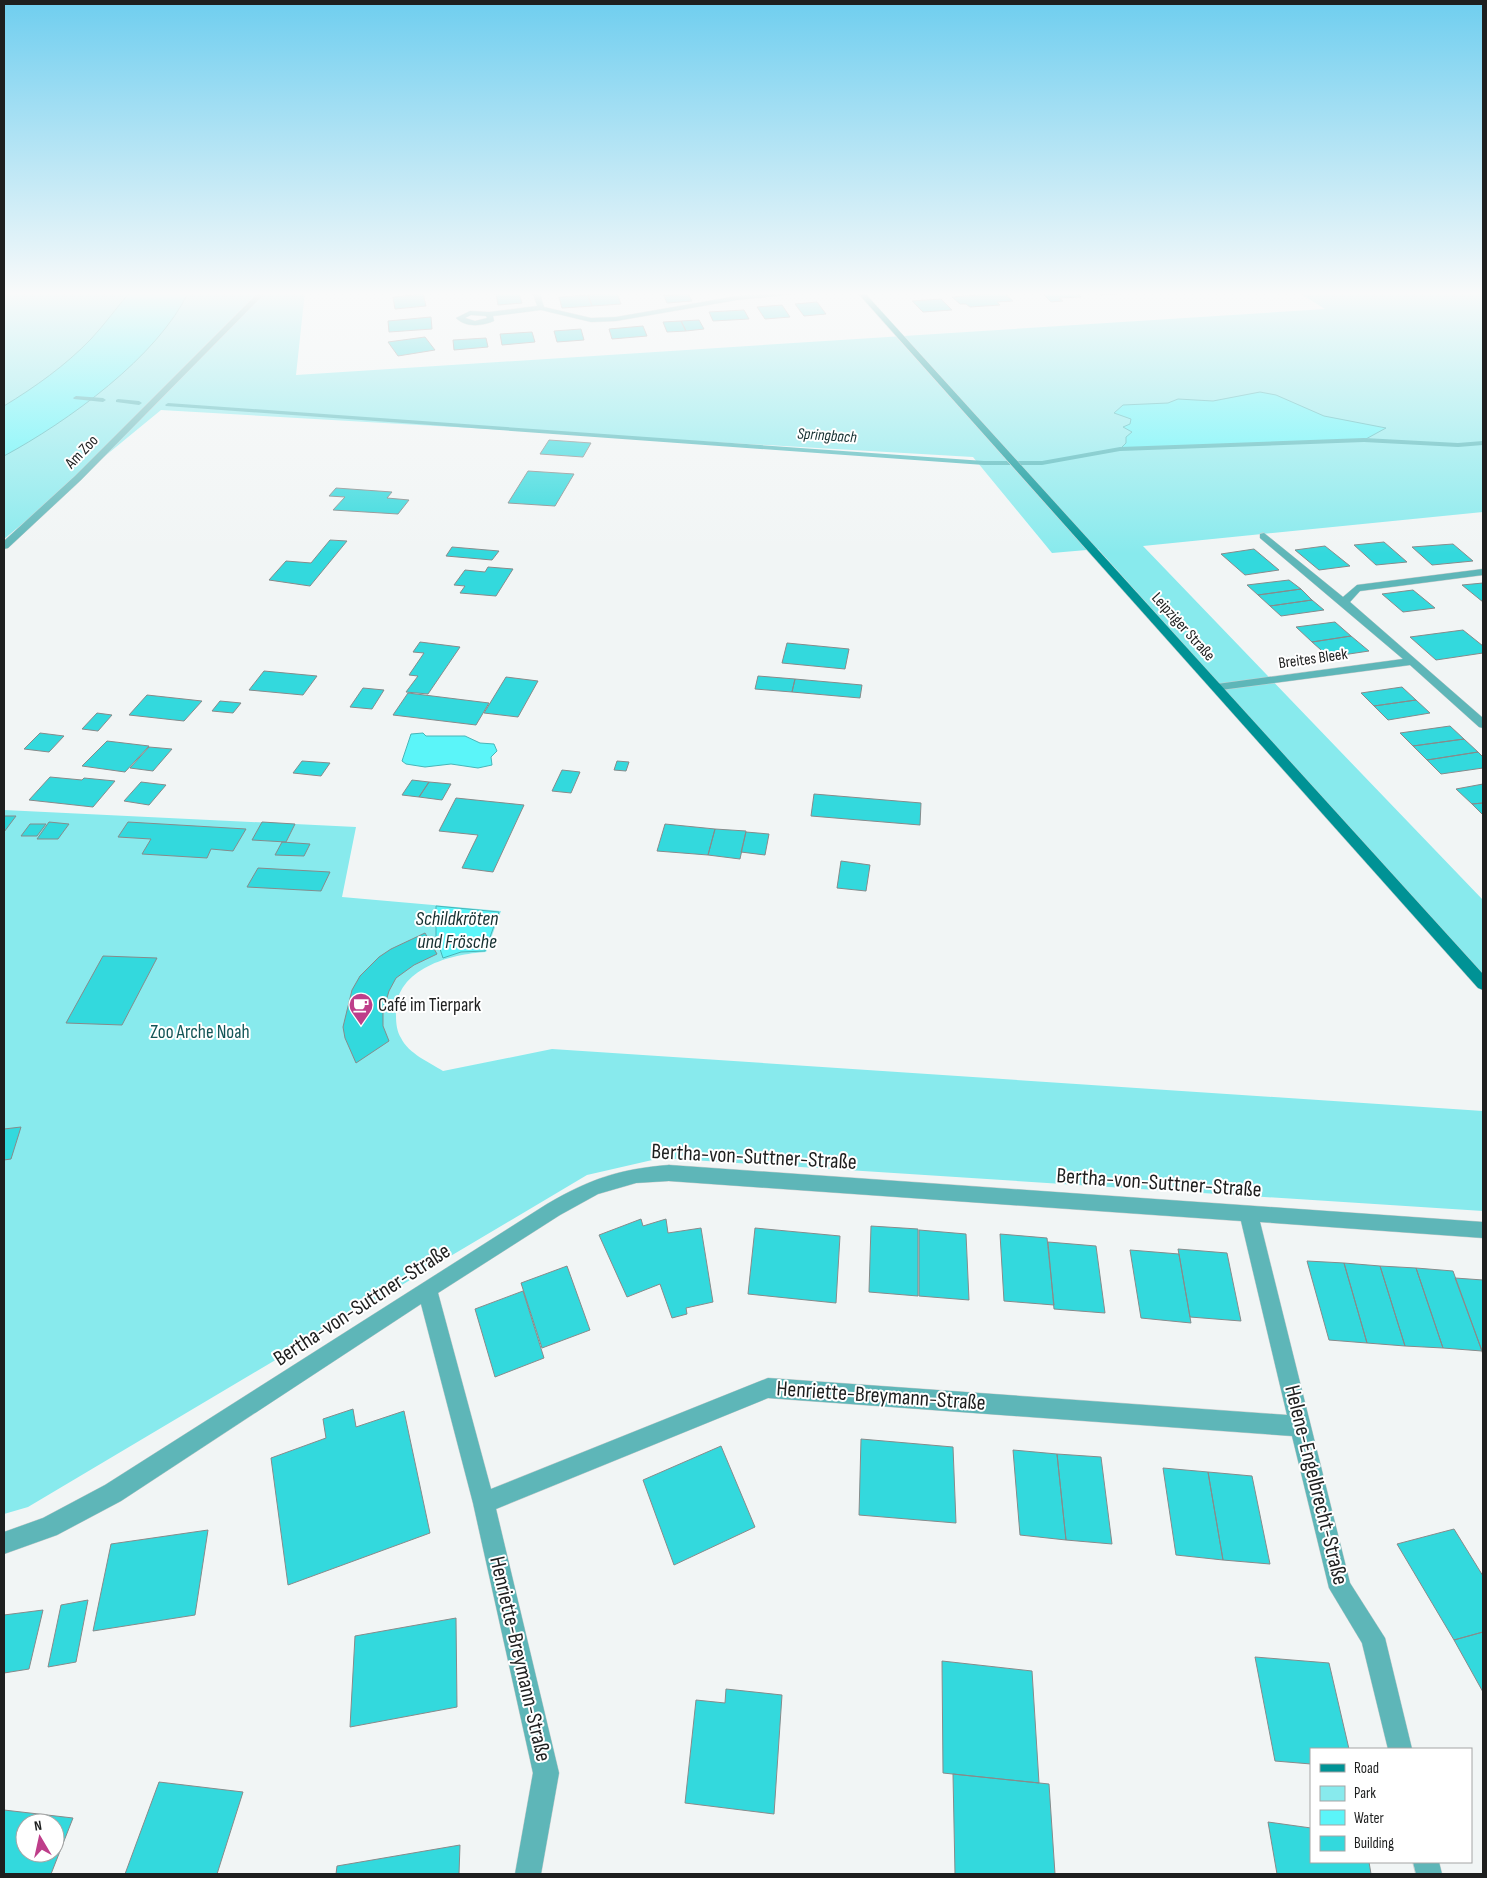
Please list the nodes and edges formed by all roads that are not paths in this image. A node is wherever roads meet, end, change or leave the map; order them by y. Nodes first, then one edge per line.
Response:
1 (177, 379) edge
2 (939, 379) edge
3 (1264, 536) dead end
4 (4, 546) edge
5 (1483, 572) edge
6 (1344, 602) junction
7 (1414, 661) junction
8 (1217, 688) junction
9 (1483, 724) edge
10 (1483, 984) edge
11 (1248, 1212) junction
12 (1483, 1230) edge
13 (427, 1289) junction
14 (1300, 1426) junction
15 (484, 1503) junction
16 (4, 1543) edge
17 (1400, 1748) edge
18 (528, 1874) edge

1 - 4 street, Am Zoo
2 - 8 street, Leipziger Straße
3 - 6 street
5 - 6 street
6 - 7 street
7 - 8 street, Breites Bleek
7 - 9 street
8 - 10 street, Leipziger Straße
11 - 12 street, Bertha-von-Suttner-Straße
11 - 13 street, Bertha-von-Suttner-Straße
11 - 14 street, Helene-Engelbrecht-Straße
13 - 15 street, Henriette-Breymann-Straße
13 - 16 street, Bertha-von-Suttner-Straße
14 - 15 street, Henriette-Breymann-Straße
14 - 17 street, Helene-Engelbrecht-Straße
15 - 18 street, Henriette-Breymann-Straße

